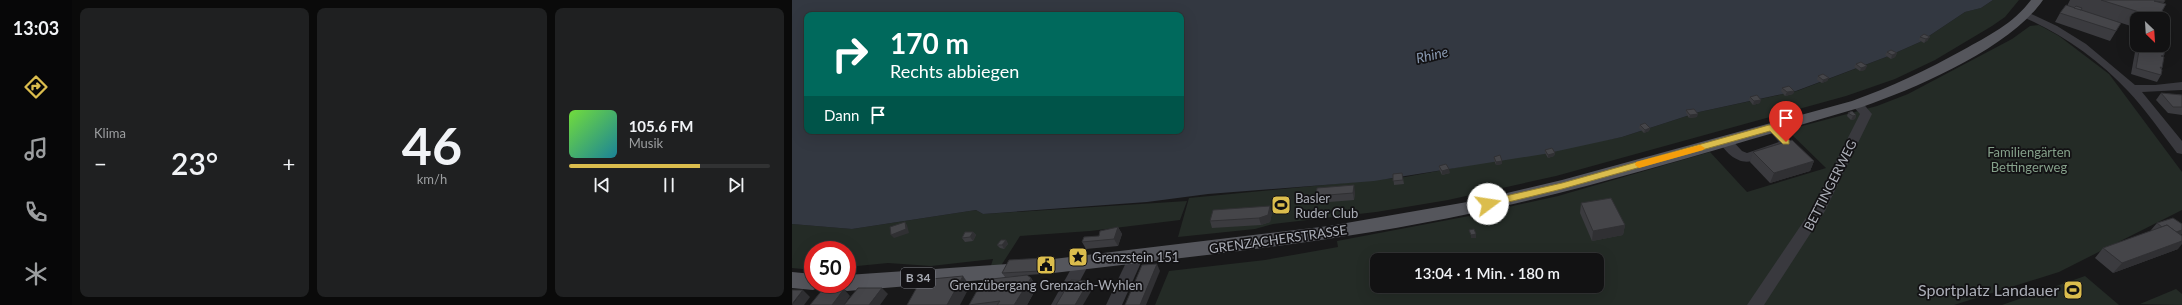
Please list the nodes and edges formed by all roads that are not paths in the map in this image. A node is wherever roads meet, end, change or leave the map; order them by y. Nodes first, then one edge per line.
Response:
1 (2037, 0) edge
2 (2027, 15) junction
3 (2182, 86) edge
4 (2132, 88) junction
5 (1856, 104) junction
6 (1772, 127) junction
7 (1725, 141) junction
8 (2182, 150) edge
9 (1135, 258) junction
10 (1077, 265) junction
11 (1045, 268) dead end
12 (1008, 271) edge
13 (792, 280) edge
14 (804, 281) edge
15 (856, 283) edge
16 (1059, 305) edge
17 (1114, 305) edge
18 (1756, 305) edge

1 - 2 main road, GRENZACHERSTRASSE
2 - 4 street
2 - 5 main road, GRENZACHERSTRASSE
3 - 4 street
4 - 8 street
5 - 6 main road, GRENZACHERSTRASSE
5 - 18 street, BETTINGERWEG
6 - 7 main road, GRENZACHERSTRASSE
6 - 7 street
7 - 9 main road, GRENZACHERSTRASSE
9 - 10 main road, GRENZACHERSTRASSE
9 - 17 street
10 - 11 main road, GRENZACHERSTRASSE
10 - 16 street
12 - 15 main road, B 34
13 - 14 main road

